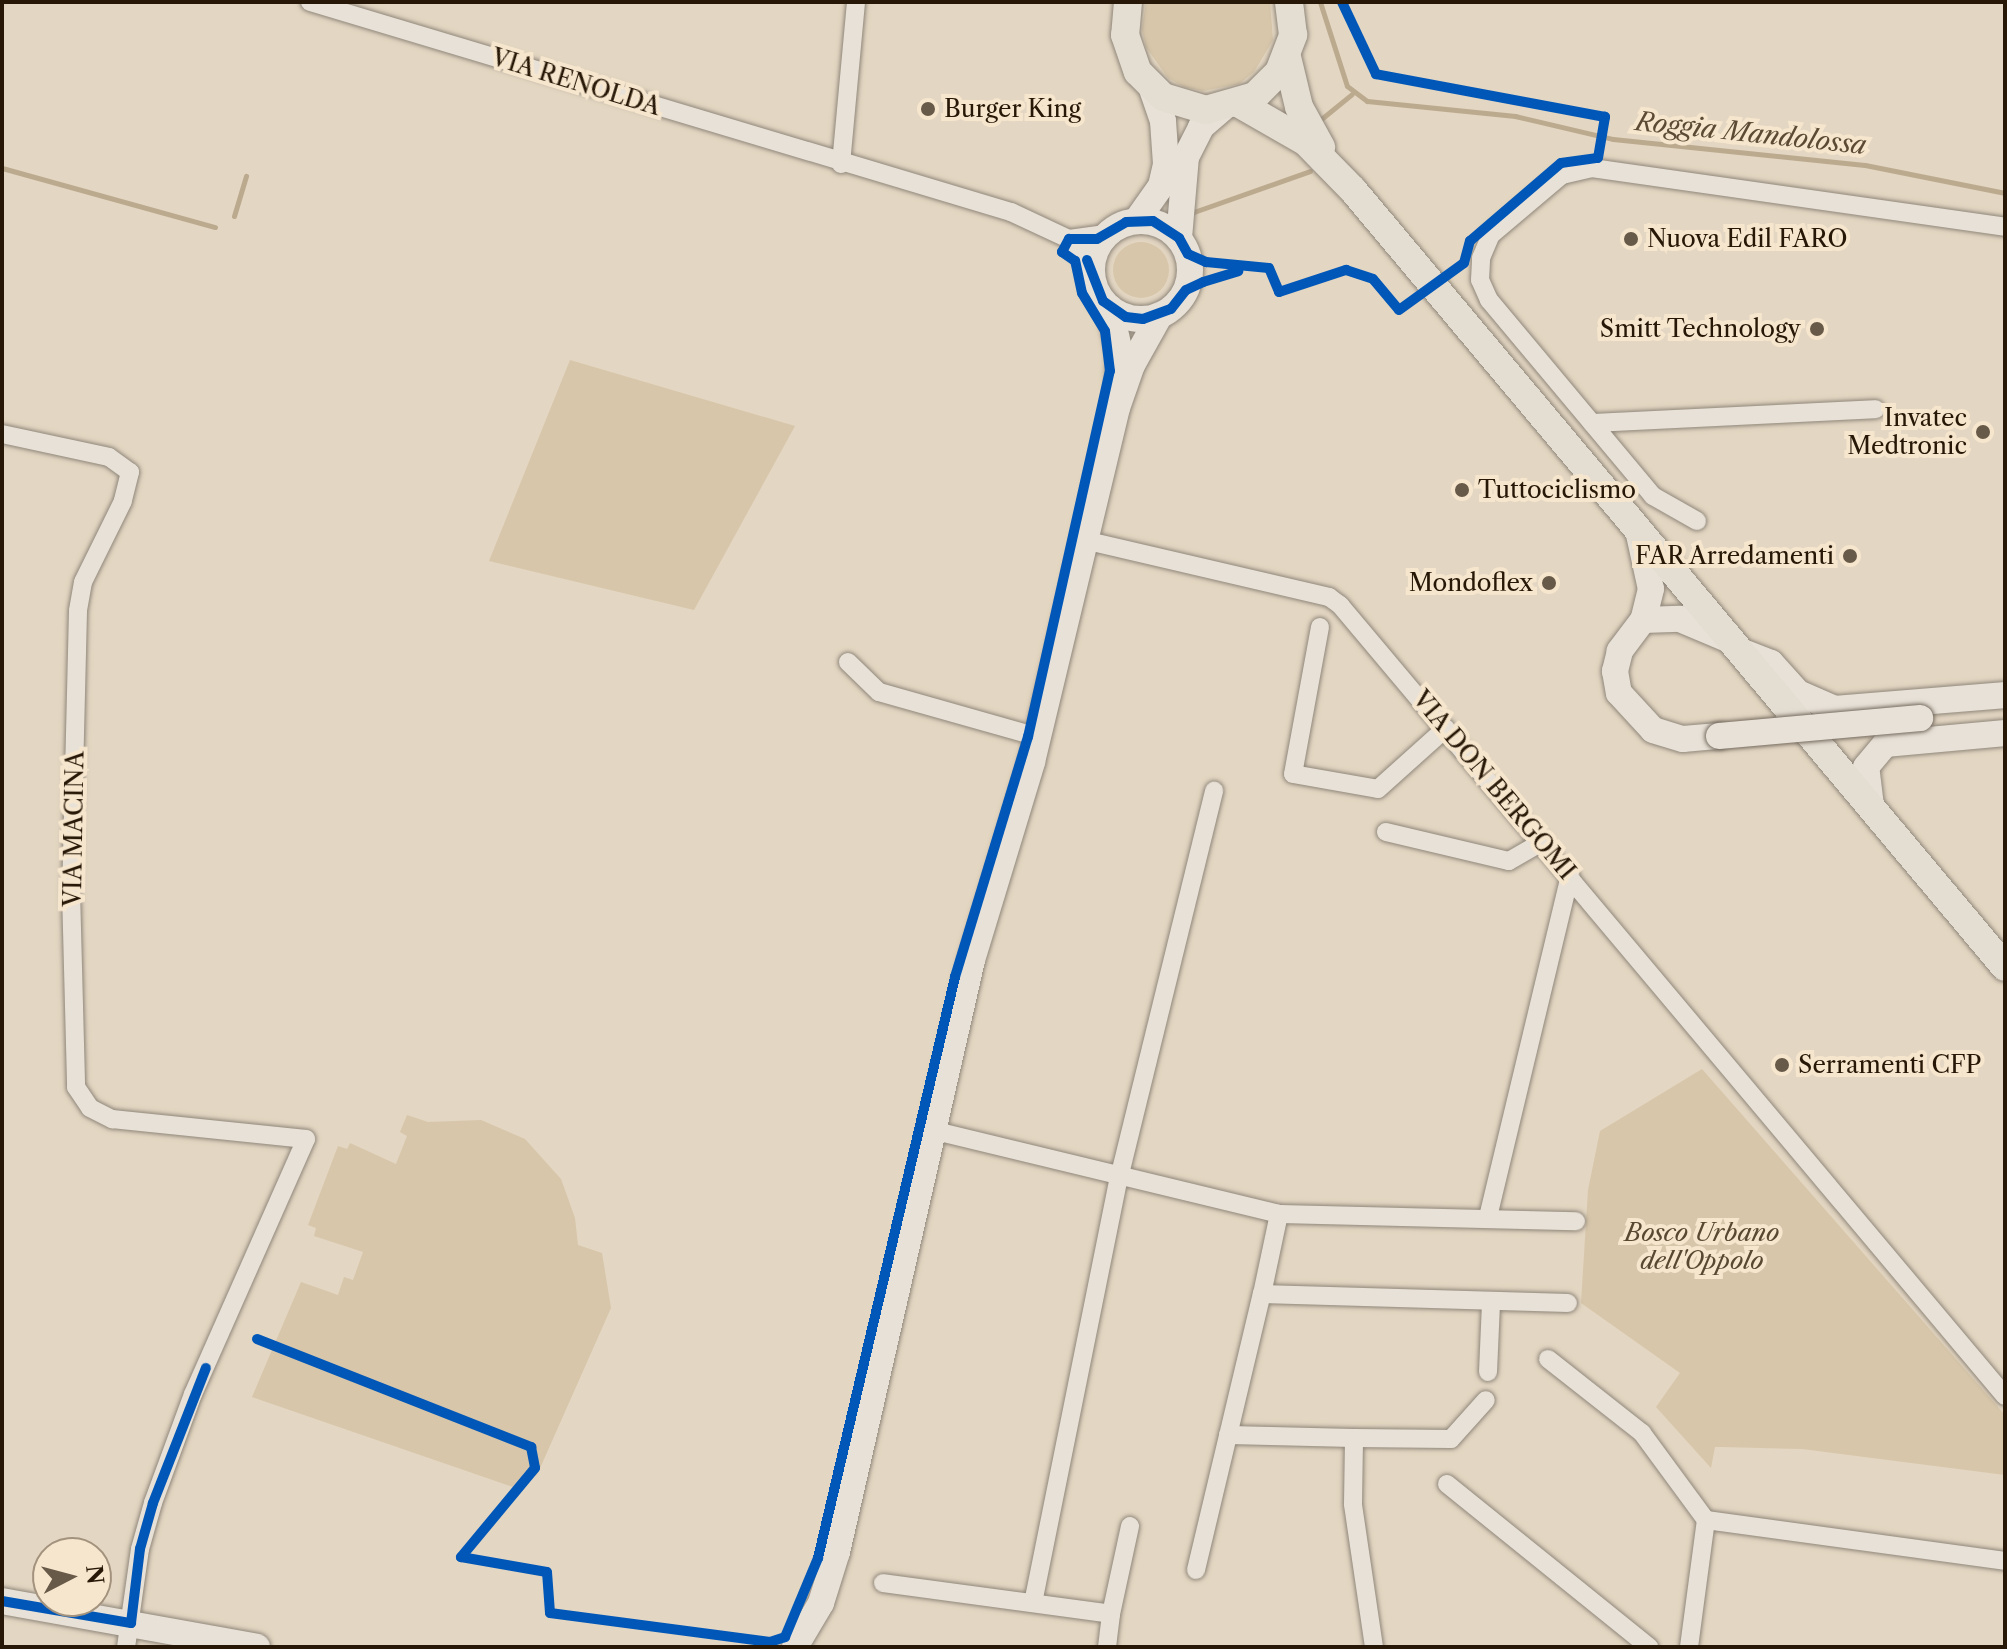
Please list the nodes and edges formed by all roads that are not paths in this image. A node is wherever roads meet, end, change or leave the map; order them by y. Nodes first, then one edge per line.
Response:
1 (310, 2) edge
2 (856, 2) edge
3 (1128, 2) edge
4 (1289, 2) edge
5 (1287, 57) junction
6 (1151, 87) junction
7 (1231, 106) junction
8 (841, 164) junction
9 (1334, 168) junction
10 (1137, 220) junction
11 (2005, 227) edge
12 (1106, 234) junction
13 (1179, 238) junction
14 (1069, 239) junction
15 (1092, 271) junction
16 (1110, 308) junction
17 (1160, 315) junction
18 (1117, 408) junction
19 (1876, 409) dead end
20 (1592, 423) junction
21 (2, 434) edge
22 (1653, 496) junction
23 (1632, 521) junction
24 (1697, 521) dead end
25 (1084, 540) junction
26 (1643, 620) junction
27 (1320, 627) dead end
28 (1736, 646) junction
29 (848, 662) dead end
30 (2005, 695) edge
31 (2005, 711) edge
32 (1446, 728) junction
33 (2005, 733) edge
34 (1038, 737) junction
35 (1214, 790) dead end
36 (1871, 806) junction
37 (1386, 832) dead end
38 (1542, 842) junction
39 (1570, 875) junction
40 (2005, 967) edge
41 (932, 1130) junction
42 (1119, 1178) junction
43 (1279, 1214) junction
44 (1488, 1217) junction
45 (1576, 1221) dead end
46 (1262, 1294) junction
47 (1491, 1302) junction
48 (1568, 1303) dead end
49 (1548, 1359) dead end
50 (1488, 1372) dead end
51 (2005, 1396) edge
52 (1486, 1400) dead end
53 (1228, 1435) junction
54 (1354, 1438) junction
55 (1447, 1484) dead end
56 (1706, 1520) junction
57 (1130, 1526) dead end
58 (2005, 1561) edge
59 (1196, 1570) dead end
60 (883, 1583) dead end
61 (2, 1601) edge
62 (1033, 1603) junction
63 (1111, 1614) junction
64 (128, 1635) edge
65 (795, 1646) edge
66 (257, 1647) edge
67 (1107, 1647) edge
68 (1374, 1647) edge
69 (1649, 1647) edge
70 (1689, 1647) edge

1 - 8 street, VIA RENOLDA
2 - 8 street
3 - 6 main road
4 - 5 main road
5 - 7 main road
5 - 9 main road
6 - 7 main road
6 - 10 street
7 - 9 main road
7 - 13 street
8 - 14 street, VIA RENOLDA
9 - 23 main road
10 - 12 street
10 - 13 street
11 - 20 street
12 - 14 street
12 - 15 street
13 - 17 street
14 - 15 street, VIA RENOLDA
15 - 16 street
16 - 17 street
16 - 18 street
17 - 18 street
18 - 25 street
19 - 20 street
20 - 22 street
21 - 64 street, VIA MACINA
22 - 23 street
22 - 24 street
23 - 26 street
23 - 28 main road
25 - 32 street, VIA DON BERGOMI
25 - 34 street
26 - 28 street
26 - 31 street, bridge
27 - 32 street
28 - 30 street
28 - 36 main road
29 - 34 street
32 - 38 street, VIA DON BERGOMI
33 - 36 street
34 - 41 street
35 - 42 street
36 - 40 main road
37 - 38 street
38 - 39 street, VIA DON BERGOMI
39 - 44 street
39 - 51 street, VIA DON BERGOMI
41 - 42 street
41 - 65 street
42 - 43 street
42 - 62 street
43 - 44 street
43 - 46 street
44 - 45 street
46 - 47 street
46 - 53 street
47 - 48 street
47 - 50 street
49 - 56 street
52 - 54 street
53 - 54 street
53 - 59 street
54 - 68 street
55 - 69 street
56 - 58 street
56 - 70 street
57 - 63 street
60 - 62 street
61 - 64 street
62 - 63 street
63 - 67 street
64 - 66 street

